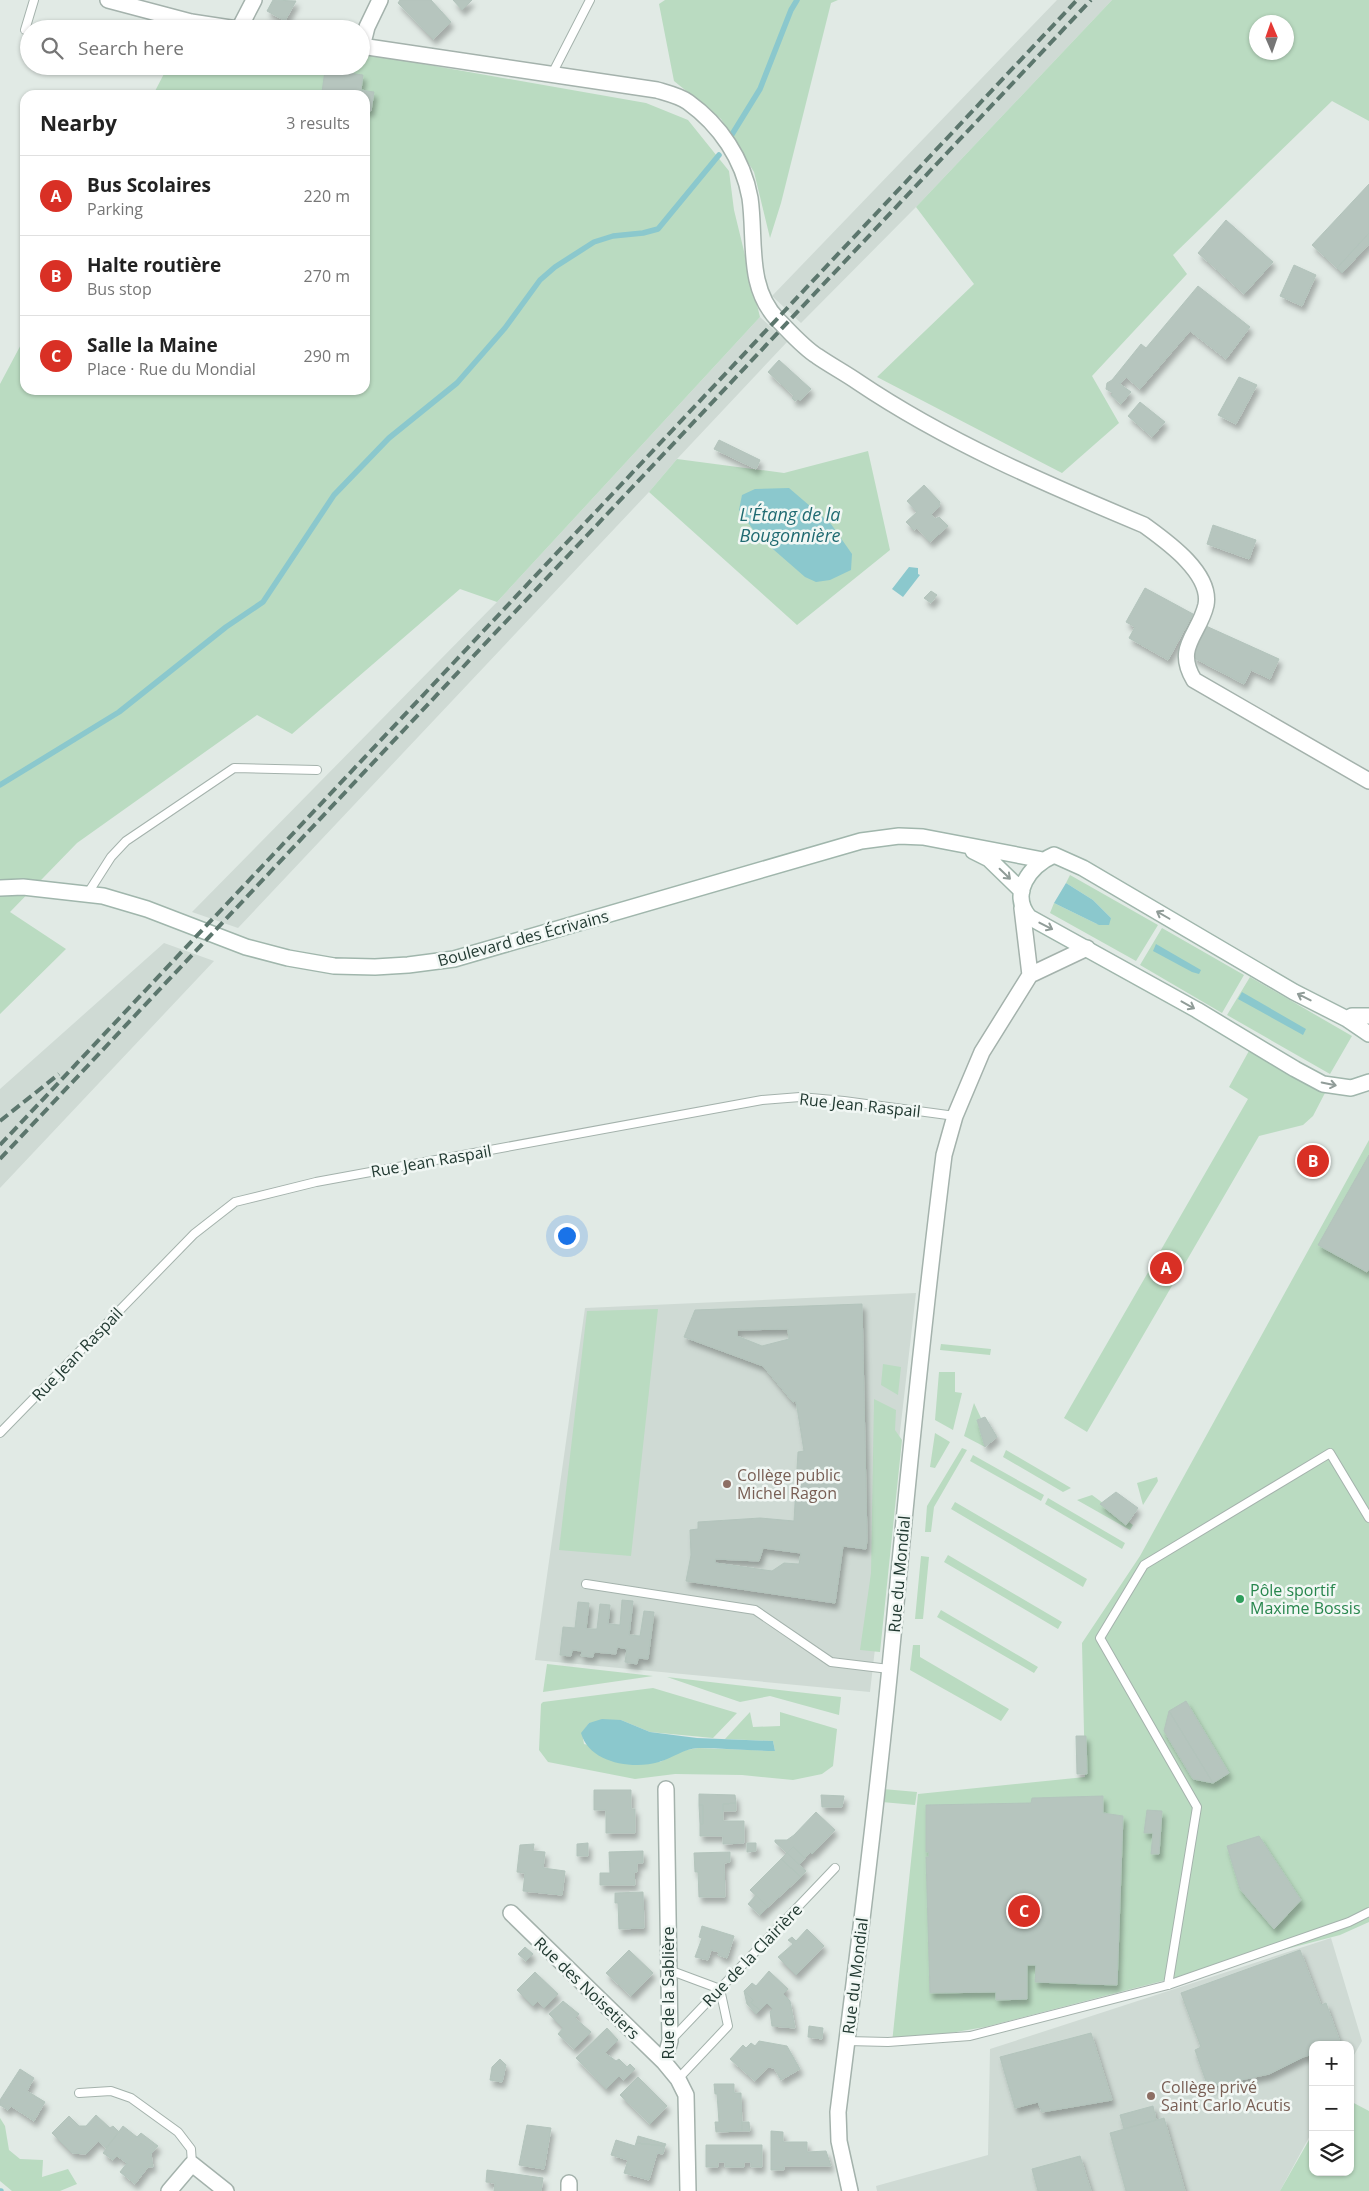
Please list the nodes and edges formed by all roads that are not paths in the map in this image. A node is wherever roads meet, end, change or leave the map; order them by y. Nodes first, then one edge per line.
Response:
1 (34, 0) edge
2 (108, 0) edge
3 (254, 0) edge
4 (380, 0) edge
5 (590, 0) edge
6 (28, 20) edge
7 (183, 20) edge
8 (243, 20) edge
9 (370, 21) edge
10 (370, 48) edge
11 (552, 74) junction
12 (317, 770) dead end
13 (1369, 781) edge
14 (956, 843) junction
15 (1043, 860) junction
16 (0, 888) edge
17 (1022, 890) junction
18 (88, 893) junction
19 (1022, 908) junction
20 (1087, 948) junction
21 (1030, 975) junction
22 (1369, 1016) edge
23 (1347, 1019) junction
24 (1369, 1034) edge
25 (1369, 1082) edge
26 (955, 1116) junction
27 (0, 1433) edge
28 (1369, 1518) edge
29 (586, 1584) dead end
30 (889, 1669) junction
31 (666, 1789) dead end
32 (835, 1868) dead end
33 (1369, 1912) edge
34 (511, 1914) dead end
35 (668, 1970) junction
36 (1168, 1985) junction
37 (720, 1989) junction
38 (670, 2041) junction
39 (847, 2041) junction
40 (664, 2062) junction
41 (678, 2079) junction
42 (79, 2093) dead end
43 (192, 2164) junction
44 (169, 2191) edge
45 (226, 2191) edge
46 (688, 2191) edge
47 (850, 2191) edge

1 - 6 lane
2 - 7 street
3 - 8 street
4 - 9 street
5 - 11 lane
10 - 11 street
11 - 13 street
12 - 18 lane
14 - 15 street
14 -> 17 street
14 - 18 street, Boulevard des Écrivains
15 - 17 street
23 -> 15 street
16 - 18 street, Boulevard des Écrivains
17 - 19 street
19 -> 20 street
19 - 21 street
20 - 21 street
20 -> 25 street
21 - 26 street, Rue du Mondial
22 - 23 street
23 - 24 street
26 - 27 lane, Rue Jean Raspail
26 - 30 street, Rue du Mondial
28 - 36 lane
29 - 30 lane
30 - 39 street, Rue du Mondial
31 - 35 street, Rue de la Sablière
32 - 37 lane, Rue de la Clairière
33 - 36 lane
34 - 40 street, Rue des Noisetiers
35 - 37 lane
35 - 38 street, Rue de la Sablière
36 - 39 lane
37 - 38 lane, Rue de la Clairière
37 - 41 lane
38 - 40 street, Rue de la Sablière
39 - 47 street, Rue du Mondial
40 - 41 street, Rue de la Sablière
41 - 46 street, Rue de la Sablière
42 - 43 lane
43 - 44 street
43 - 45 street

